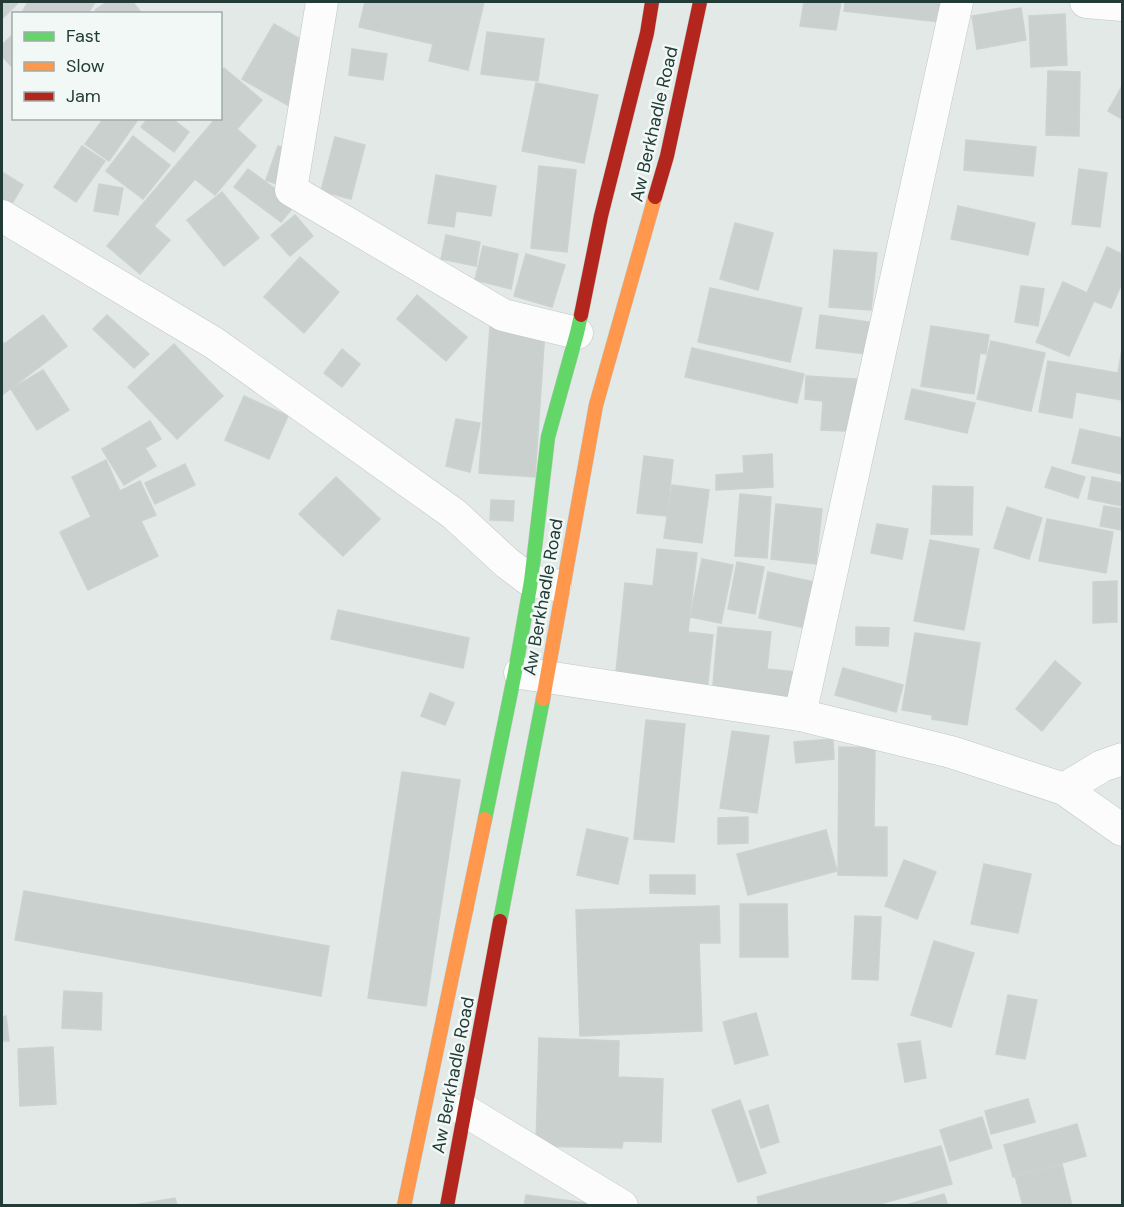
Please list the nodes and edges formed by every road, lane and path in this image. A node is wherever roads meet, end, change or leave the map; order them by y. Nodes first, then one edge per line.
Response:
1 (322, 2) edge
2 (652, 2) edge
3 (700, 2) edge
4 (957, 2) edge
5 (1086, 2) edge
6 (1122, 5) edge
7 (2, 216) edge
8 (577, 333) junction
9 (531, 581) junction
10 (564, 587) junction
11 (515, 672) junction
12 (546, 678) junction
13 (800, 715) junction
14 (1122, 759) edge
15 (1064, 789) junction
16 (1122, 830) edge
17 (464, 1110) junction
18 (404, 1206) edge
19 (447, 1206) edge
20 (622, 1206) edge

1 - 8 street
2 - 8 main road, Aw Berkhadle Road
3 - 10 main road, Aw Berkhadle Road
4 - 13 street
5 - 6 street
7 - 9 street
8 - 9 main road, Aw Berkhadle Road
9 - 10 street
9 - 11 main road, Aw Berkhadle Road
10 - 12 main road, Aw Berkhadle Road
11 - 12 street
11 - 18 main road, Aw Berkhadle Road
12 - 13 street
12 - 17 main road, Aw Berkhadle Road
13 - 15 street
14 - 15 street
15 - 16 street
17 - 19 main road, Aw Berkhadle Road
17 - 20 street

